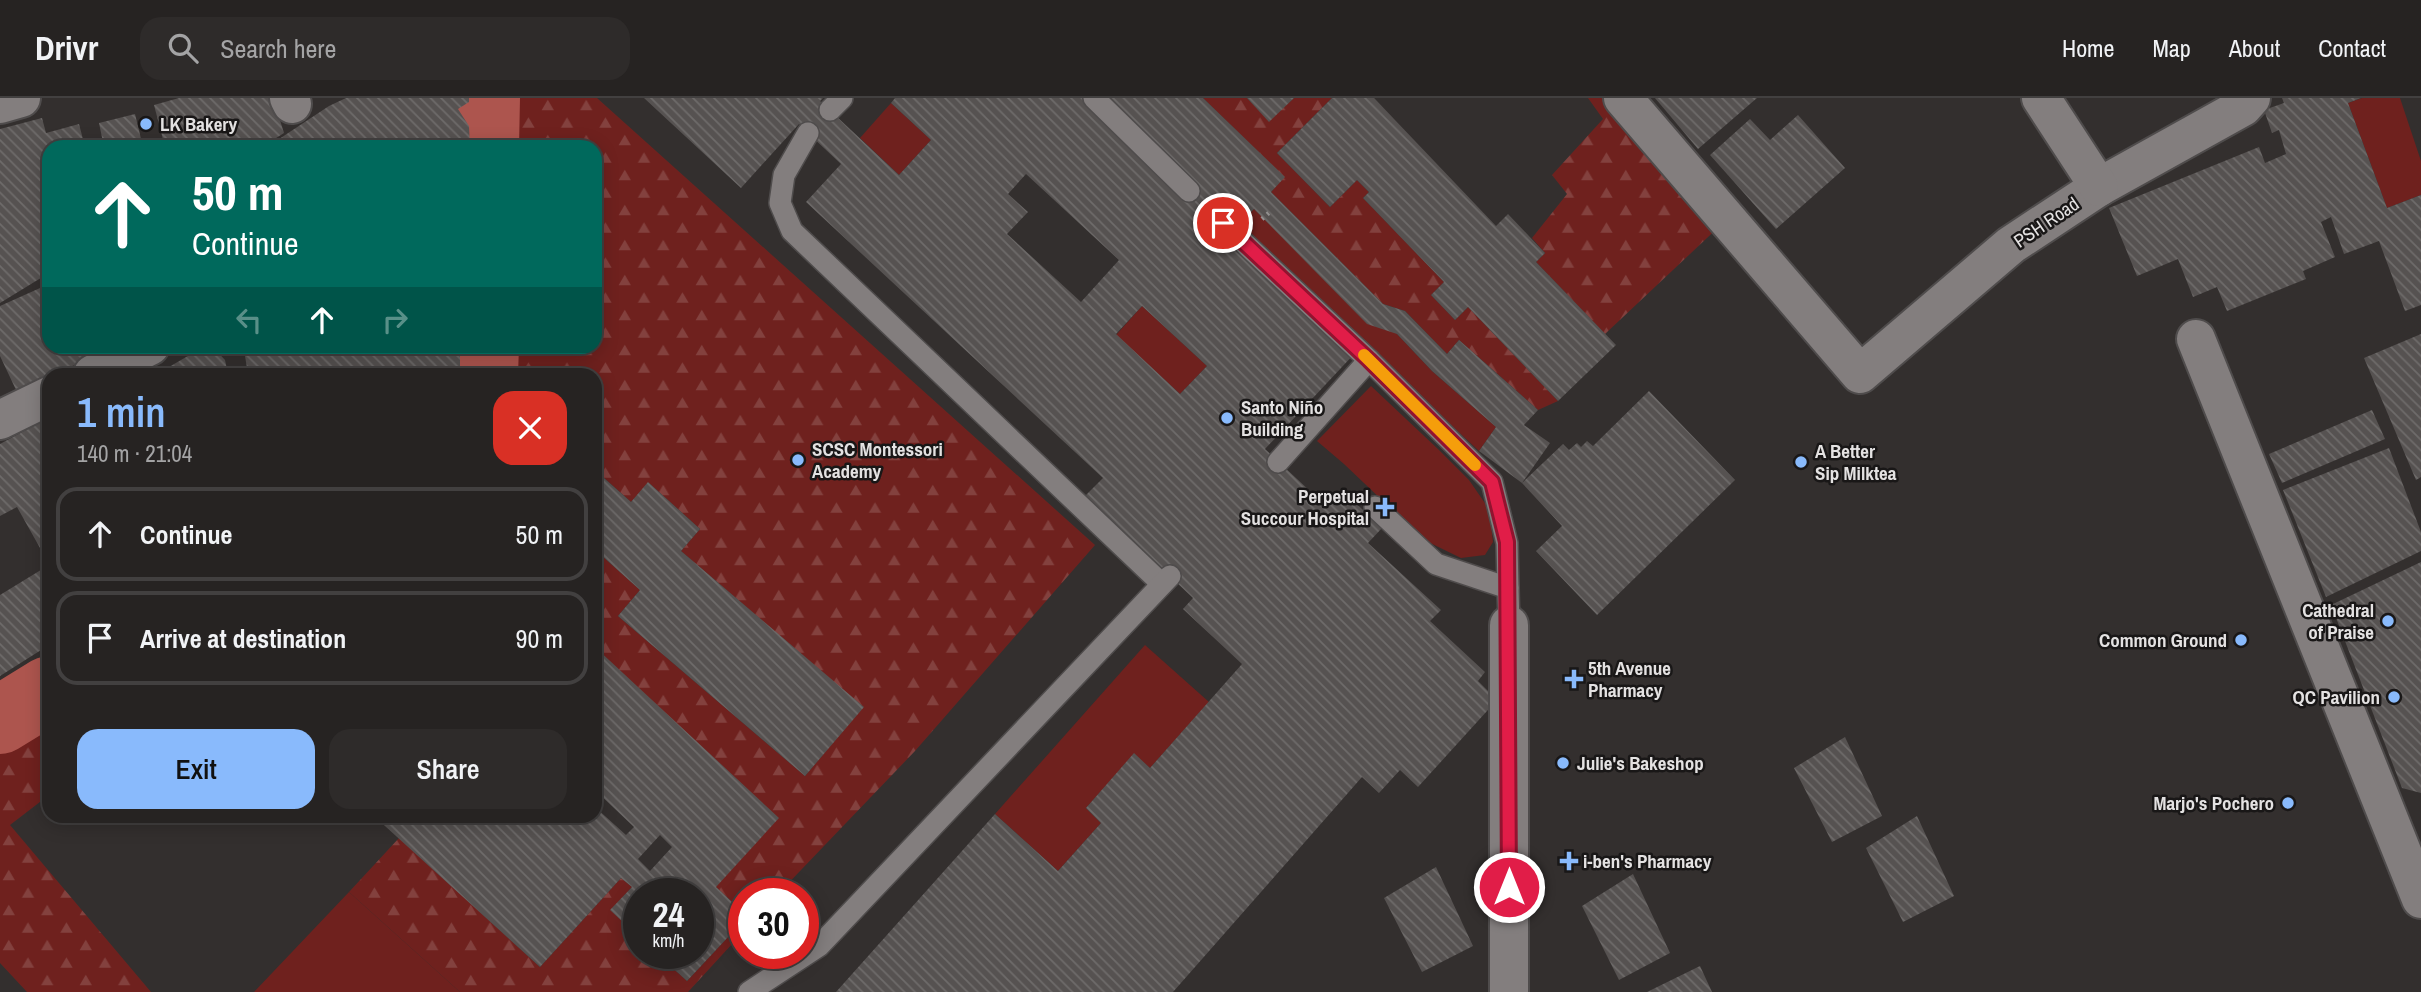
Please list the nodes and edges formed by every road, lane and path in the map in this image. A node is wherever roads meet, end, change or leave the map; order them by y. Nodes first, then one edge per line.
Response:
1 (21, 98) edge
2 (1094, 98) edge
3 (1623, 98) edge
4 (2041, 98) edge
5 (2251, 98) edge
6 (0, 104) edge
7 (808, 132) dead end
8 (2099, 187) junction
9 (1189, 191) dead end
10 (1223, 223) dead end
11 (2196, 339) dead end
12 (134, 354) edge
13 (1369, 360) junction
14 (105, 368) edge
15 (42, 399) edge
16 (0, 420) edge
17 (1279, 462) dead end
18 (1375, 507) dead end
19 (1508, 607) junction
20 (2421, 899) edge
21 (749, 992) edge
22 (1509, 992) edge

1 - 6 street
2 - 9 lane
3 - 8 street, PSH Road
4 - 8 street
5 - 8 street, PSH Road
7 - 21 lane
10 - 13 lane
11 - 20 street
12 - 14 street
13 - 17 lane
13 - 19 lane
15 - 16 street
18 - 19 lane
19 - 22 street

